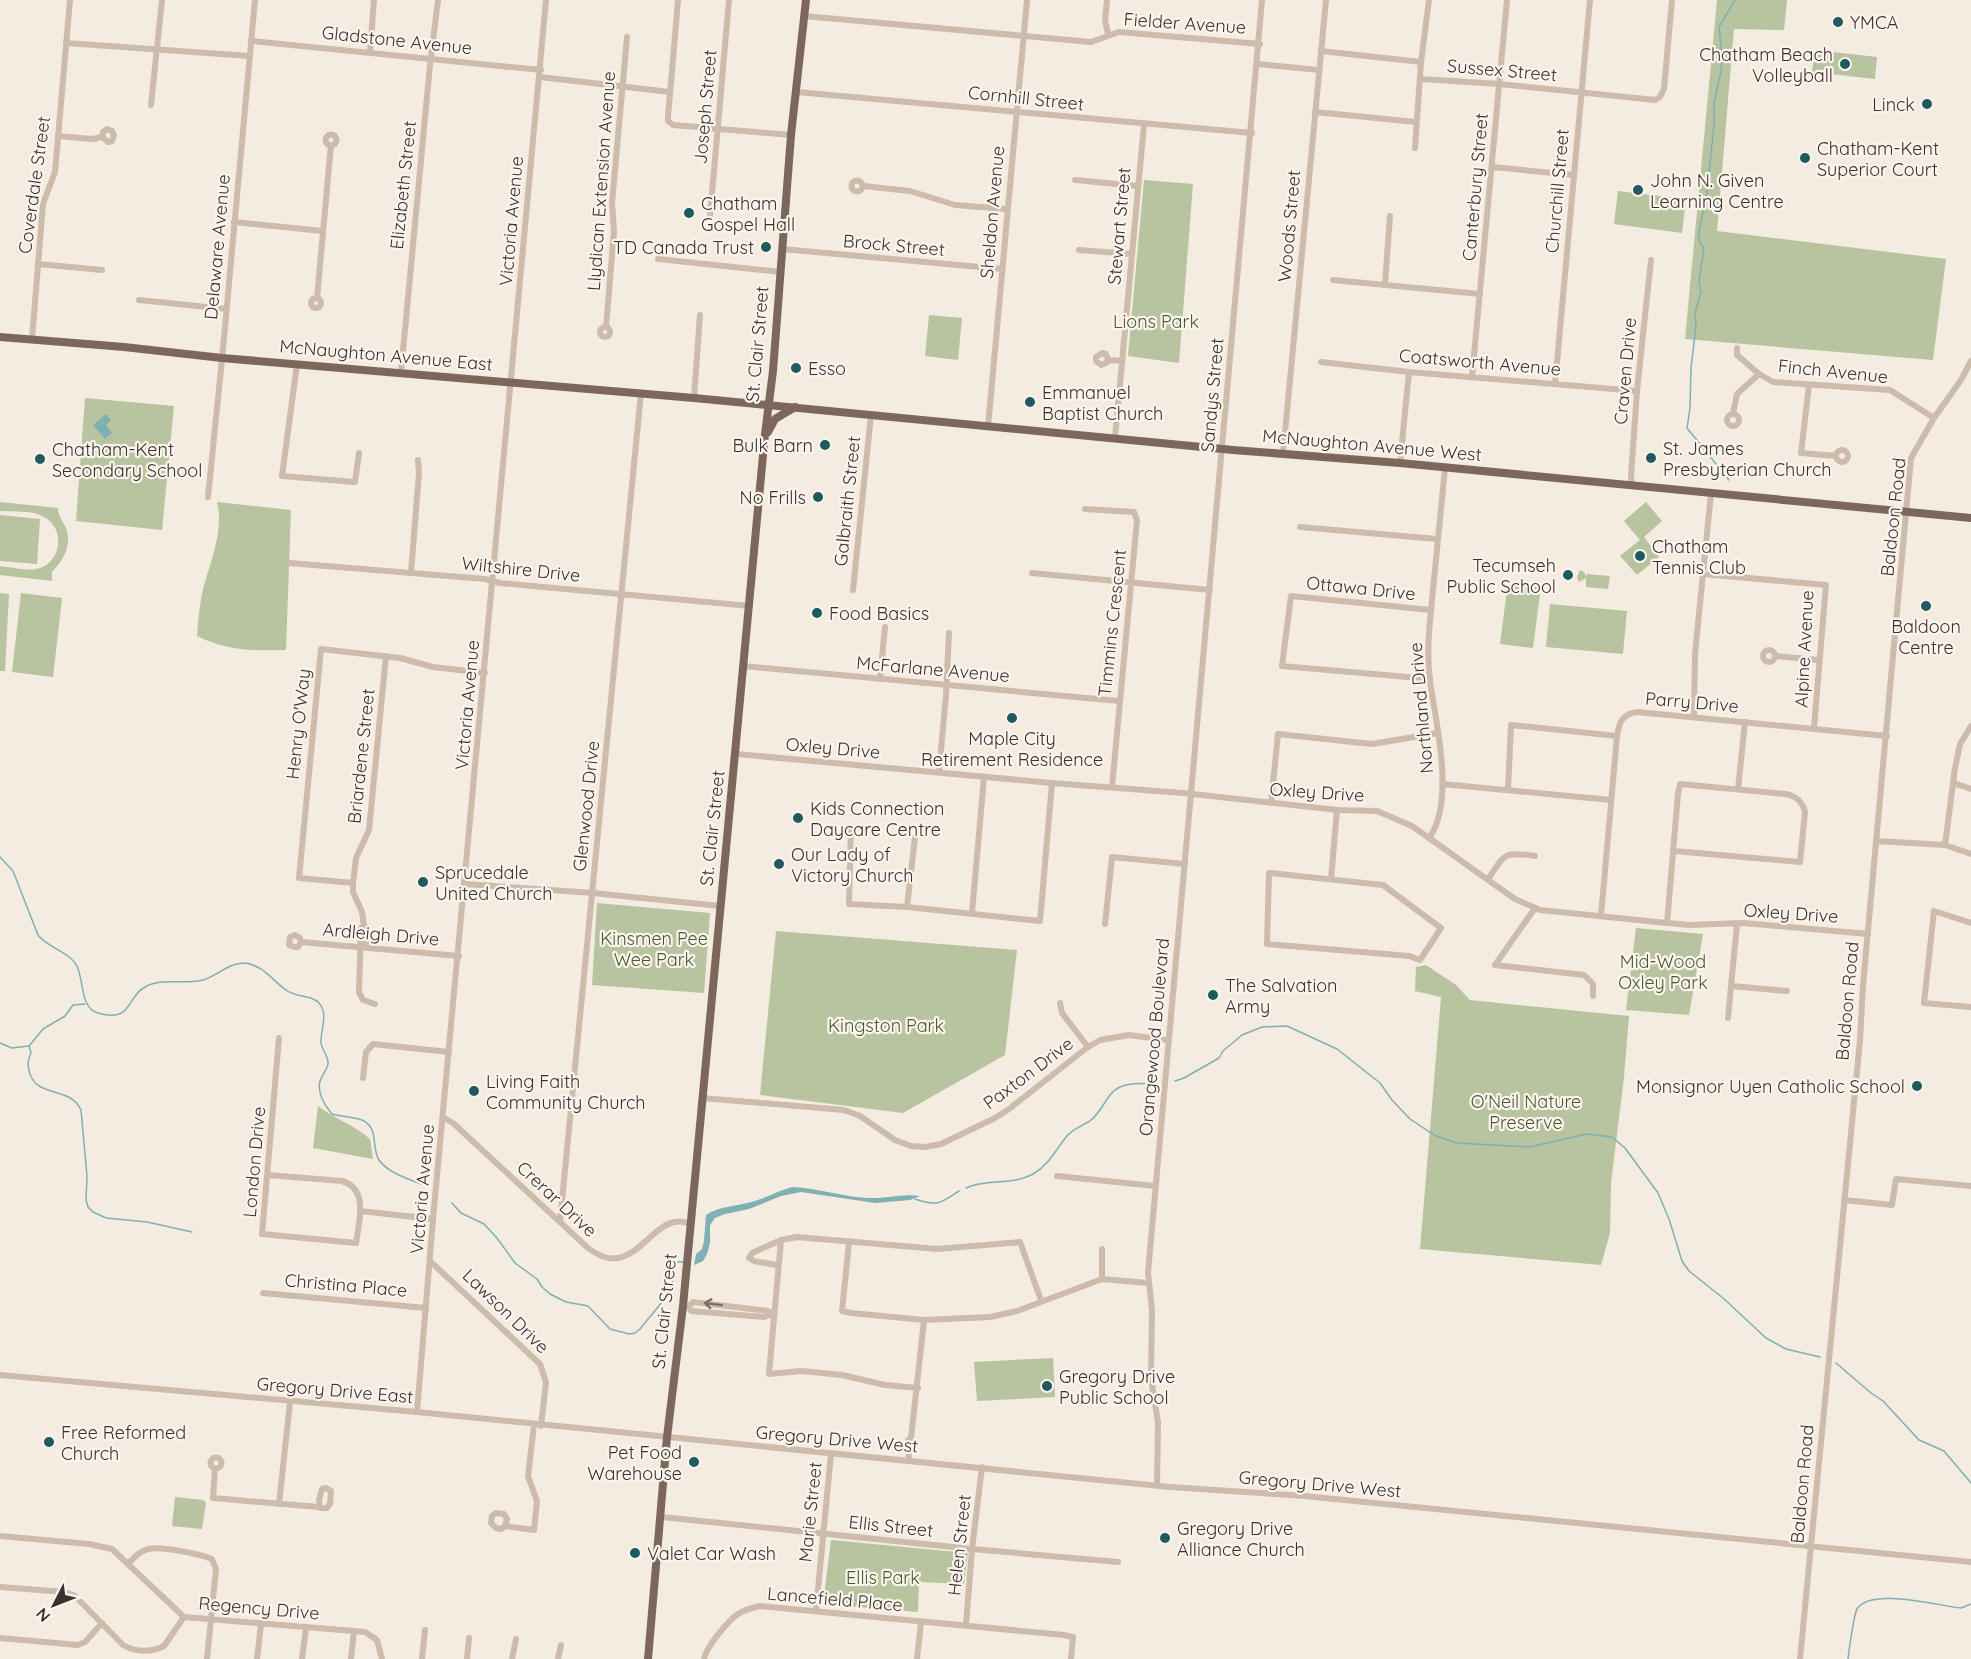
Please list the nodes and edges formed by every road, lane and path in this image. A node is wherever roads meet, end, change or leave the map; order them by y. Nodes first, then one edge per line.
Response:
1 (70, 0) edge
2 (162, 0) edge
3 (255, 0) edge
4 (374, 0) edge
5 (438, 0) edge
6 (546, 0) edge
7 (678, 0) edge
8 (729, 0) edge
9 (806, 0) edge
10 (1027, 0) edge
11 (1107, 0) edge
12 (1263, 0) edge
13 (1326, 0) edge
14 (1429, 0) edge
15 (1507, 0) edge
16 (1590, 0) edge
17 (1672, 0) edge
18 (804, 16) junction
19 (1108, 34) junction
20 (1024, 36) junction
21 (627, 37) dead end
22 (251, 41) junction
23 (66, 43) junction
24 (1260, 44) junction
25 (156, 48) junction
26 (1321, 51) junction
27 (370, 52) junction
28 (249, 56) junction
29 (431, 59) junction
30 (1421, 62) junction
31 (1258, 64) junction
32 (1319, 70) junction
33 (541, 73) junction
34 (1421, 79) junction
35 (1499, 84) junction
36 (622, 86) junction
37 (670, 92) junction
38 (797, 92) junction
39 (1581, 92) junction
40 (151, 105) dead end
41 (1016, 112) junction
42 (1315, 112) junction
43 (1416, 122) junction
44 (1144, 125) junction
45 (718, 129) junction
46 (1252, 133) junction
47 (791, 135) junction
48 (58, 136) junction
49 (102, 137) dead end
50 (331, 145) dead end
51 (1415, 148) dead end
52 (1491, 168) junction
53 (1574, 175) junction
54 (1075, 180) dead end
55 (863, 186) dead end
56 (1138, 186) junction
57 (1008, 209) junction
58 (710, 216) dead end
59 (1389, 216) dead end
60 (234, 222) junction
61 (323, 231) junction
62 (782, 249) junction
63 (1079, 250) dead end
64 (1131, 254) junction
65 (658, 259) dead end
66 (1651, 260) dead end
67 (38, 264) junction
68 (1002, 269) junction
69 (102, 270) dead end
70 (780, 272) junction
71 (1333, 280) dead end
72 (1385, 284) junction
73 (1480, 294) junction
74 (317, 298) dead end
75 (139, 300) dead end
76 (226, 309) junction
77 (700, 315) dead end
78 (606, 327) dead end
79 (0, 336) edge
80 (32, 339) junction
81 (1737, 348) dead end
82 (222, 358) junction
83 (1108, 360) dead end
84 (1971, 361) edge
85 (1122, 362) junction
86 (1321, 362) dead end
87 (297, 364) junction
88 (401, 372) junction
89 (1409, 372) junction
90 (1759, 374) junction
91 (1472, 376) junction
92 (511, 382) junction
93 (1556, 384) junction
94 (1809, 385) junction
95 (1637, 391) junction
96 (641, 393) junction
97 (694, 398) junction
98 (770, 405) junction
99 (795, 407) junction
100 (1734, 414) dead end
101 (871, 415) junction
102 (1934, 418) junction
103 (988, 427) junction
104 (1114, 438) junction
105 (765, 441) junction
106 (1222, 449) junction
107 (359, 453) dead end
108 (1283, 454) junction
109 (1836, 456) dead end
110 (418, 460) dead end
111 (1400, 463) junction
112 (1446, 468) junction
113 (1632, 485) junction
114 (1711, 493) junction
115 (208, 497) dead end
116 (1085, 509) dead end
117 (1907, 512) junction
118 (1971, 518) edge
119 (1300, 527) dead end
120 (1437, 539) junction
121 (289, 563) dead end
122 (411, 573) junction
123 (1032, 573) dead end
124 (1703, 574) junction
125 (493, 581) junction
126 (1131, 582) junction
127 (853, 590) dead end
128 (1210, 590) junction
129 (622, 593) junction
130 (750, 606) junction
131 (1431, 610) junction
132 (885, 627) dead end
133 (949, 633) dead end
134 (386, 656) junction
135 (1775, 656) dead end
136 (1819, 660) junction
137 (743, 666) junction
138 (484, 673) junction
139 (880, 679) junction
140 (1430, 679) junction
141 (946, 685) junction
142 (1119, 701) junction
143 (1694, 717) junction
144 (1745, 722) junction
145 (1971, 726) edge
146 (1814, 728) junction
147 (1438, 733) junction
148 (1617, 736) junction
149 (1887, 736) junction
150 (736, 754) junction
151 (939, 772) junction
152 (984, 777) junction
153 (1052, 783) junction
154 (1953, 783) junction
155 (1442, 784) junction
156 (1112, 787) junction
157 (1738, 789) junction
158 (1971, 789) edge
159 (1508, 790) junction
160 (1192, 794) junction
161 (1611, 800) junction
162 (1271, 803) junction
163 (1337, 810) junction
164 (851, 828) dead end
165 (915, 837) dead end
166 (1430, 837) junction
167 (1877, 841) junction
168 (1946, 845) junction
169 (1674, 851) junction
170 (1971, 854) edge
171 (1535, 856) dead end
172 (1185, 864) junction
173 (1330, 879) junction
174 (1488, 879) junction
175 (353, 883) junction
176 (465, 884) junction
177 (593, 893) junction
178 (720, 906) junction
179 (907, 907) junction
180 (1534, 908) junction
181 (972, 913) junction
182 (1601, 916) junction
183 (1667, 923) junction
184 (1971, 923) edge
185 (1105, 924) dead end
186 (1737, 924) junction
187 (1868, 934) junction
188 (301, 942) dead end
189 (362, 948) junction
190 (459, 956) junction
191 (1732, 986) junction
192 (1787, 991) dead end
193 (1593, 996) dead end
194 (1060, 1003) dead end
195 (375, 1004) dead end
196 (1971, 1007) edge
197 (1728, 1018) dead end
198 (279, 1038) dead end
199 (1167, 1040) junction
200 (1088, 1047) junction
201 (449, 1052) junction
202 (363, 1078) dead end
203 (702, 1098) junction
204 (444, 1118) junction
205 (268, 1175) junction
206 (1057, 1176) dead end
207 (1155, 1186) junction
208 (1971, 1186) edge
209 (1844, 1200) junction
210 (360, 1211) junction
211 (433, 1218) junction
212 (560, 1221) junction
213 (690, 1224) junction
214 (781, 1240) junction
215 (849, 1242) junction
216 (1102, 1249) dead end
217 (430, 1262) junction
218 (777, 1265) junction
219 (1102, 1279) junction
220 (1148, 1283) junction
221 (263, 1293) dead end
222 (1041, 1300) junction
223 (688, 1305) junction
224 (426, 1308) junction
225 (773, 1314) junction
226 (924, 1320) junction
227 (0, 1375) edge
228 (918, 1388) junction
229 (290, 1402) junction
230 (417, 1412) junction
231 (538, 1425) junction
232 (667, 1437) junction
233 (831, 1454) junction
234 (909, 1461) junction
235 (982, 1467) junction
236 (215, 1468) dead end
237 (1157, 1485) junction
238 (279, 1504) junction
239 (319, 1507) dead end
240 (662, 1517) junction
241 (505, 1526) dead end
242 (823, 1533) junction
243 (0, 1536) edge
244 (1811, 1547) junction
245 (972, 1549) junction
246 (1118, 1562) dead end
247 (1971, 1562) edge
248 (129, 1563) junction
249 (0, 1587) edge
250 (816, 1610) junction
251 (184, 1617) junction
252 (211, 1619) junction
253 (921, 1622) junction
254 (102, 1623) junction
255 (261, 1624) junction
256 (966, 1625) junction
257 (306, 1628) junction
258 (425, 1630) dead end
259 (354, 1631) junction
260 (0, 1638) edge
261 (469, 1638) dead end
262 (516, 1640) dead end
263 (561, 1645) dead end
264 (207, 1659) edge
265 (257, 1659) edge
266 (302, 1659) edge
267 (351, 1659) edge
268 (382, 1659) edge
269 (422, 1659) edge
270 (467, 1659) edge
271 (512, 1659) edge
272 (558, 1659) edge
273 (648, 1659) edge
274 (704, 1659) edge
275 (917, 1659) edge
276 (1071, 1659) edge
277 (1800, 1659) edge

1 - 23 street, Coverdale Street
2 - 25 street
3 - 22 street, Delaware Avenue
4 - 27 street
5 - 29 street, Elizabeth Street
6 - 33 street, Victoria Avenue
7 - 37 street
8 - 45 street, Joseph Street
9 - 18 main road, St. Clair Street
10 - 20 street, Sheldon Avenue
11 - 19 street
12 - 24 street, Sandys Street
13 - 26 street, Woods Street
14 - 30 street
15 - 35 street, Canterbury Street
16 - 39 street, Churchill Street
17 - 39 street, Sussex Street
18 - 20 street, Fielder Avenue
18 - 38 main road, St. Clair Street
19 - 20 street, Fielder Avenue
19 - 24 street, Fielder Avenue
20 - 41 street, Sheldon Avenue
21 - 36 street, Llydican Extension Avenue
22 - 27 street, Gladstone Avenue
22 - 28 street, Delaware Avenue
23 - 25 street
23 - 48 street, Coverdale Street
24 - 31 street, Sandys Street
25 - 28 street
25 - 40 street
26 - 30 street, Sussex Street
26 - 32 street, Woods Street
27 - 29 street, Gladstone Avenue
28 - 60 street, Delaware Avenue
29 - 33 street, Gladstone Avenue
29 - 88 street, Elizabeth Street
30 - 34 street
31 - 32 street
31 - 46 street, Sandys Street
32 - 42 street, Woods Street
33 - 36 street, Gladstone Avenue
33 - 92 street, Victoria Avenue
34 - 35 street, Sussex Street
34 - 43 street
35 - 39 street, Sussex Street
35 - 52 street, Canterbury Street
36 - 37 street, Gladstone Avenue
36 - 78 street, Llydican Extension Avenue
37 - 45 street
38 - 41 street, Cornhill Street
38 - 47 main road, St. Clair Street
39 - 53 street, Churchill Street
41 - 44 street, Cornhill Street
41 - 57 street, Sheldon Avenue
42 - 43 street
42 - 108 street, Woods Street
43 - 51 street
44 - 46 street, Cornhill Street
44 - 56 street, Stewart Street
45 - 47 street
45 - 58 street, Joseph Street
46 - 106 street, Sandys Street
47 - 62 main road, St. Clair Street
48 - 49 street
48 - 67 street, Coverdale Street
50 - 61 street
52 - 53 street
52 - 73 street, Canterbury Street
53 - 93 street, Churchill Street
54 - 56 street
55 - 57 street
56 - 64 street, Stewart Street
57 - 68 street, Sheldon Avenue
59 - 72 street
60 - 61 street
60 - 76 street, Delaware Avenue
61 - 74 street
62 - 68 street, Brock Street
62 - 70 main road, St. Clair Street
63 - 64 street
64 - 85 street, Stewart Street
65 - 70 street
66 - 95 street, Craven Drive
67 - 69 street
67 - 80 street, Coverdale Street
68 - 103 street, Sheldon Avenue
70 - 98 main road, St. Clair Street
71 - 72 street
72 - 73 street
73 - 91 street, Canterbury Street
75 - 76 street
76 - 82 street, Delaware Avenue
77 - 97 street
79 - 80 main road, McNaughton Avenue East
80 - 82 main road, McNaughton Avenue East
81 - 90 street, Finch Avenue
82 - 87 main road, McNaughton Avenue East
82 - 115 street, Delaware Avenue
83 - 85 street
84 - 102 street, Baldoon Road
85 - 104 street, Stewart Street
86 - 89 street, Coatsworth Avenue
87 - 88 main road, McNaughton Avenue East
87 - 107 street
88 - 92 main road, McNaughton Avenue East
89 - 91 street, Coatsworth Avenue
89 - 111 street
90 - 94 street, Finch Avenue
90 - 100 street
91 - 93 street, Coatsworth Avenue
92 - 96 main road, McNaughton Avenue East
92 - 125 street, Victoria Avenue
93 - 95 street, Coatsworth Avenue
94 - 102 street, Finch Avenue
94 - 109 street
95 - 113 street, Craven Drive
96 - 97 main road, McNaughton Avenue East
96 - 129 street, Glenwood Drive
97 - 98 main road, McNaughton Avenue East
98 - 99 main road, McNaughton Avenue West
98 - 105 main road, St. Clair Street
99 - 101 main road, McNaughton Avenue West
99 - 105 main road
101 - 103 main road, McNaughton Avenue West
101 - 127 street, Galbraith Street
102 - 117 street, Baldoon Road
103 - 104 main road, McNaughton Avenue West
104 - 106 main road, McNaughton Avenue West
105 - 130 main road, St. Clair Street
106 - 108 main road, McNaughton Avenue West
106 - 128 street, Sandys Street
108 - 111 main road, McNaughton Avenue West
110 - 122 street
111 - 112 main road, McNaughton Avenue West
112 - 113 main road, McNaughton Avenue West
112 - 120 street, Northland Drive
113 - 114 main road, McNaughton Avenue West
114 - 117 main road, McNaughton Avenue West
114 - 124 street
116 - 126 street, Timmins Crescent
117 - 118 main road, McNaughton Avenue West
117 - 149 street, Baldoon Road
119 - 120 street
120 - 131 street, Northland Drive
121 - 122 street, Wiltshire Drive
122 - 125 street, Wiltshire Drive
123 - 126 street
124 - 136 street, Alpine Avenue
124 - 143 street
125 - 129 street, Wiltshire Drive
125 - 138 street, Victoria Avenue
126 - 128 street
126 - 142 street, Timmins Crescent
128 - 160 street, Sandys Street
129 - 130 street, Wiltshire Drive
129 - 177 street, Glenwood Drive
130 - 137 main road, St. Clair Street
131 - 140 street, Northland Drive
131 - 140 street, Ottawa Drive
132 - 139 street
133 - 141 street
134 - 138 street, Henry O'Way
134 - 175 street, Briardene Street
134 - 175 street, Henry O'Way
135 - 136 street
136 - 146 street, Alpine Avenue
137 - 139 street, McFarlane Avenue
137 - 150 main road, St. Clair Street
138 - 176 street, Victoria Avenue
139 - 141 street, McFarlane Avenue
140 - 147 street, Northland Drive
141 - 142 street, McFarlane Avenue
141 - 151 street
142 - 156 street, Timmins Crescent
143 - 144 street, Parry Drive
143 - 148 street, Parry Drive
144 - 146 street, Parry Drive
144 - 157 street
145 - 154 street
146 - 149 street, Parry Drive
147 - 155 street, Northland Drive
147 - 162 street
148 - 159 street
148 - 161 street, Parry Drive
149 - 167 street, Baldoon Road
150 - 151 street, Oxley Drive
150 - 178 main road, St. Clair Street
151 - 152 street, Oxley Drive
152 - 153 street, Oxley Drive
152 - 181 street
153 - 156 street, Oxley Drive
153 - 181 street
154 - 158 street
154 - 168 street
155 - 159 street
155 - 166 street, Northland Drive
156 - 160 street, Oxley Drive
157 - 169 street
157 - 169 street
159 - 161 street
160 - 162 street, Oxley Drive
160 - 172 street, Orangewood Boulevard
161 - 182 street, Parry Drive
162 - 163 street, Oxley Drive
163 - 166 street, Oxley Drive
163 - 173 street
164 - 179 street
165 - 179 street
166 - 174 street, Oxley Drive
167 - 168 street
167 - 187 street, Baldoon Road
168 - 170 street
169 - 183 street
171 - 174 street
172 - 185 street
172 - 199 street, Orangewood Boulevard
173 - 173 street
174 - 180 street, Oxley Drive
175 - 189 street, Briardene Street
176 - 177 street
176 - 190 street, Victoria Avenue
177 - 178 street
177 - 212 street, Glenwood Drive
178 - 203 main road, St. Clair Street
179 - 181 street
180 - 182 street, Oxley Drive
180 - 193 street
182 - 183 street, Oxley Drive
183 - 186 street, Oxley Drive
184 - 196 street
186 - 187 street, Oxley Drive
186 - 191 street
187 - 209 street, Baldoon Road
188 - 189 street, Ardleigh Drive
189 - 190 street, Ardleigh Drive
189 - 195 street, Briardene Street
190 - 201 street, Victoria Avenue
191 - 192 street
191 - 197 street
194 - 200 street
198 - 205 street, London Drive
199 - 200 street, Paxton Drive
199 - 207 street, Orangewood Boulevard
200 - 203 street, Paxton Drive
201 - 202 street
201 - 204 street, Victoria Avenue
203 - 213 main road, St. Clair Street
204 - 211 street, Victoria Avenue
204 - 212 street, Crerar Drive
205 - 210 street
205 - 210 street, London Drive
206 - 207 street
207 - 220 street, Orangewood Boulevard
208 - 209 street
209 - 244 street, Baldoon Road
210 - 211 street
211 - 217 street, Victoria Avenue
212 - 213 street, Crerar Drive
213 - 223 main road, St. Clair Street
214 - 215 street
214 - 218 street
214 - 218 street
215 - 222 street
215 - 226 street
216 - 219 street
217 - 224 street, Victoria Avenue
217 - 231 street, Lawson Drive
218 - 225 street
219 - 220 street
219 - 222 street
220 - 237 street, Orangewood Boulevard
221 - 224 street, Christina Place
222 - 226 street
223 - 225 street
223 - 232 main road, St. Clair Street
224 - 230 street, Victoria Avenue
225 - 228 street
226 - 228 street
227 - 229 street, Gregory Drive East
228 - 234 street
229 - 230 street, Gregory Drive East
229 - 238 street
230 - 231 street, Gregory Drive East
231 - 232 street, Gregory Drive East
231 - 241 street, Lawson Drive
232 - 233 street, Gregory Drive West
232 - 240 main road, St. Clair Street
233 - 234 street, Gregory Drive West
233 - 242 street, Marie Street
234 - 235 street, Gregory Drive West
235 - 237 street, Gregory Drive West
235 - 245 street, Helen Street
236 - 238 street
237 - 244 street, Gregory Drive West
238 - 239 street
240 - 242 street, Ellis Street
240 - 273 main road, St. Clair Street
242 - 245 street, Ellis Street
242 - 250 street, Marie Street
243 - 248 street, Regency Drive
244 - 247 street, Gregory Drive West
244 - 277 street, Baldoon Road
245 - 246 street, Ellis Street
245 - 256 street, Helen Street
248 - 251 street, Regency Drive
248 - 252 street
249 - 254 street
250 - 253 street, Lancefield Place
250 - 274 street, Lancefield Place
251 - 252 street, Regency Drive
251 - 254 street
252 - 255 street, Regency Drive
252 - 264 street
253 - 256 street, Lancefield Place
253 - 275 street
254 - 260 street
255 - 257 street, Regency Drive
255 - 265 street
256 - 276 street, Lancefield Place
257 - 259 street, Regency Drive
257 - 266 street
258 - 269 street
259 - 267 street
259 - 268 street, Regency Drive
261 - 270 street
262 - 271 street
263 - 272 street

